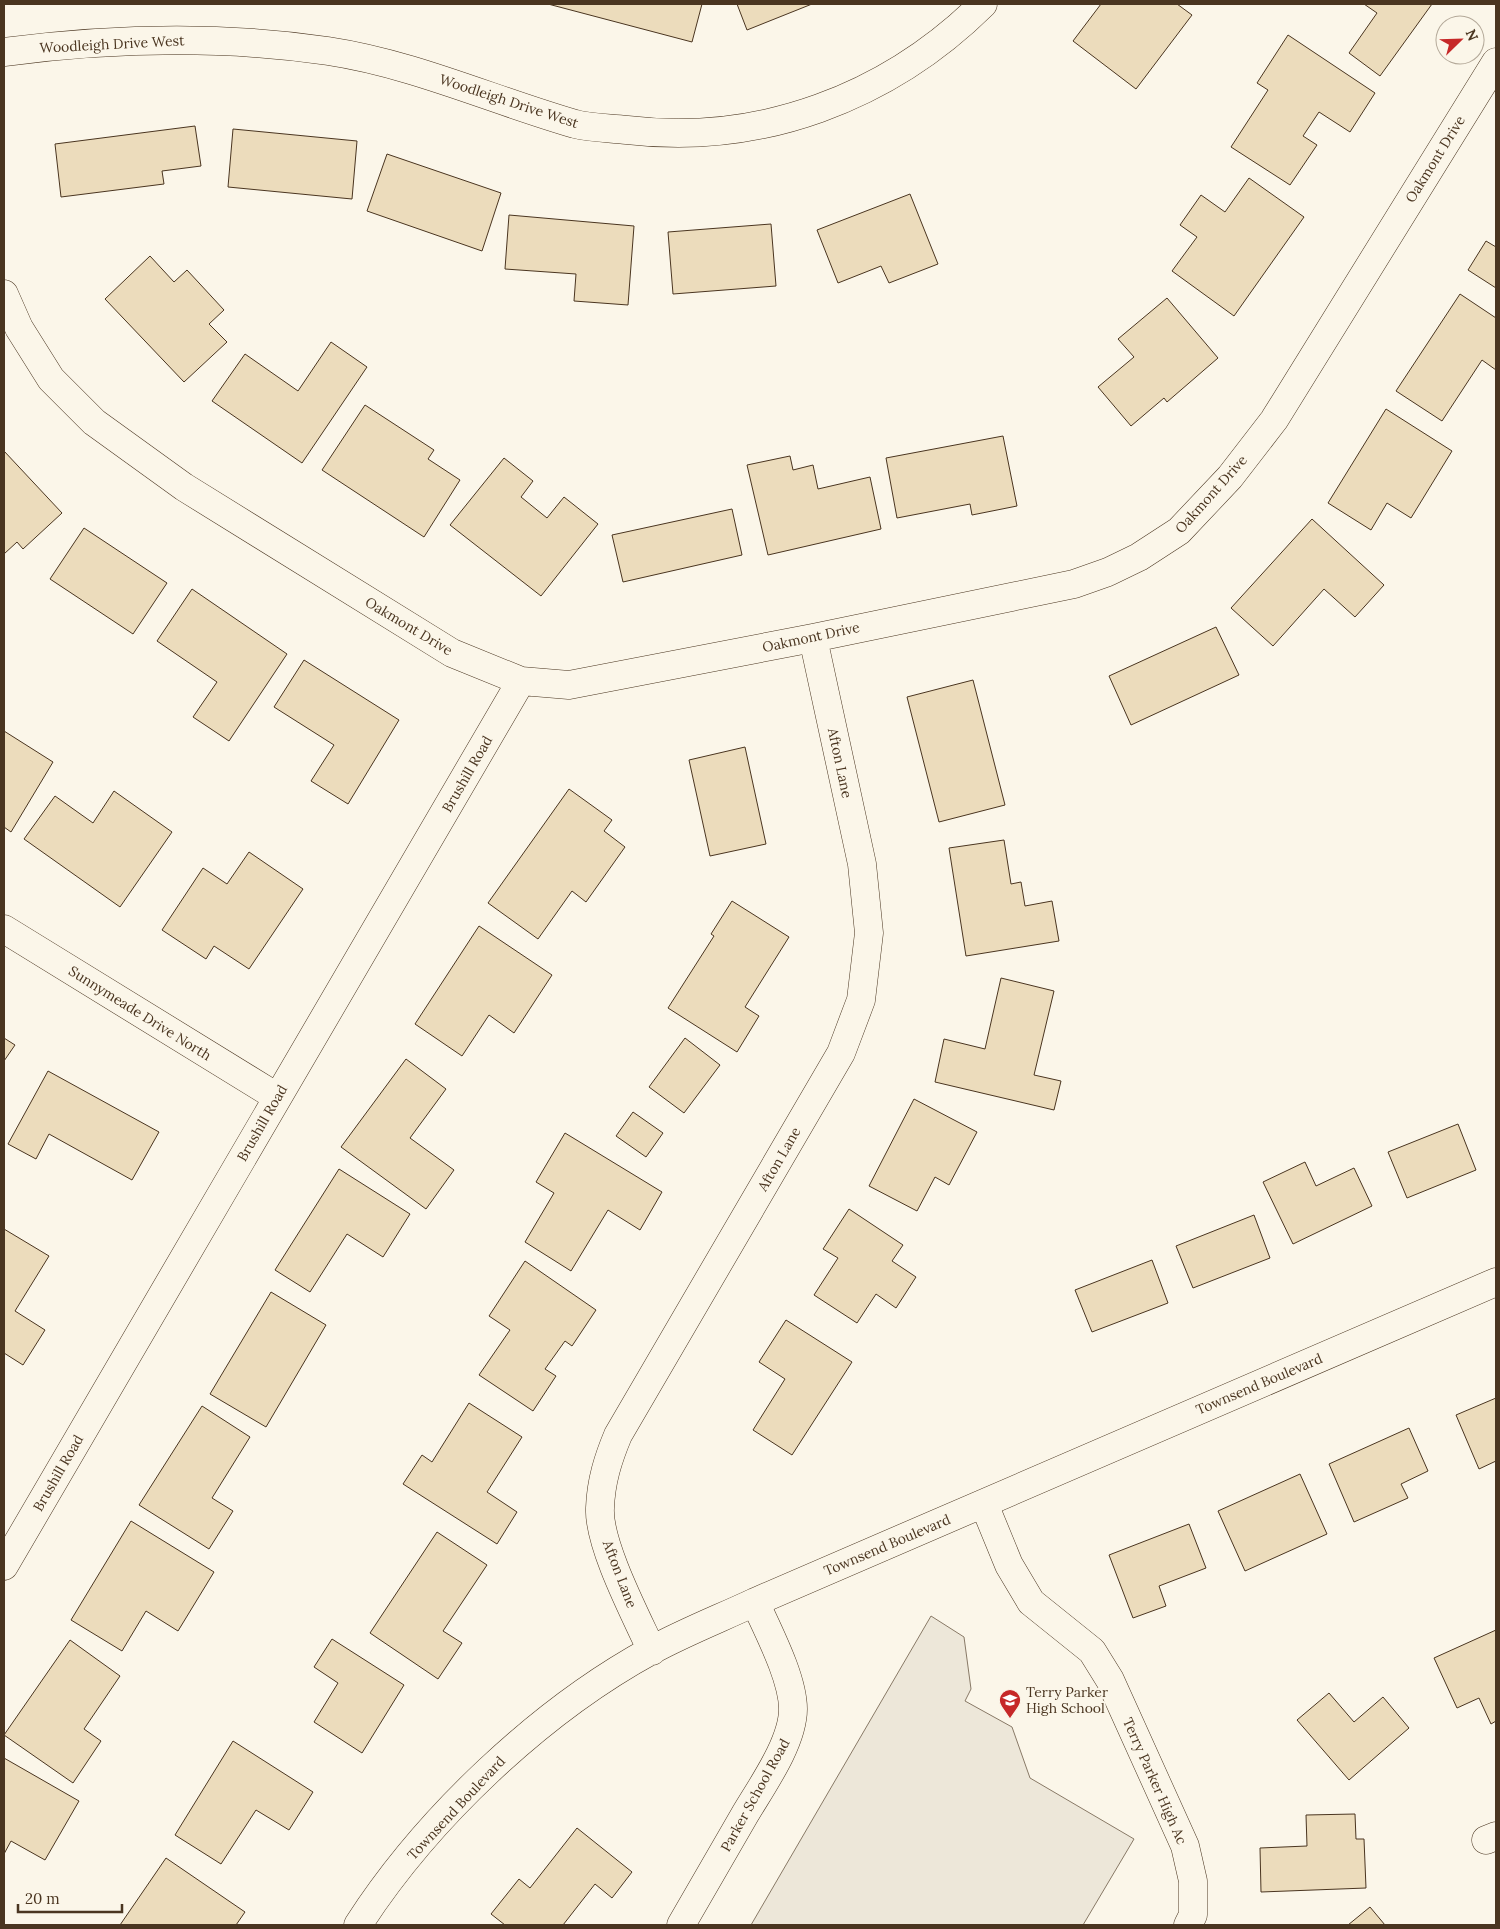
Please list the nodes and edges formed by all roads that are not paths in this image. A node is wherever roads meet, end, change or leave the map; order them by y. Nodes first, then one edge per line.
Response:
1 (983, 4) edge
2 (4, 52) edge
3 (1496, 62) edge
4 (4, 294) edge
5 (813, 638) junction
6 (521, 681) junction
7 (4, 929) edge
8 (277, 1097) junction
9 (1496, 1282) edge
10 (984, 1504) junction
11 (4, 1566) edge
12 (755, 1602) junction
13 (652, 1650) junction
14 (358, 1925) edge
15 (681, 1925) edge
16 (1188, 1925) edge

1 - 2 street, Woodleigh Drive West
3 - 5 street, Oakmont Drive
4 - 6 street, Oakmont Drive
5 - 6 street, Oakmont Drive
5 - 13 street, Afton Lane
6 - 8 street, Brushill Road
7 - 8 street, Sunnymeade Drive North
8 - 11 street, Brushill Road
9 - 10 street, Townsend Boulevard
10 - 12 street, Townsend Boulevard
10 - 16 street, Terry Parker High Ac
12 - 13 street, Townsend Boulevard
12 - 15 street, Parker School Road
13 - 14 street, Townsend Boulevard

